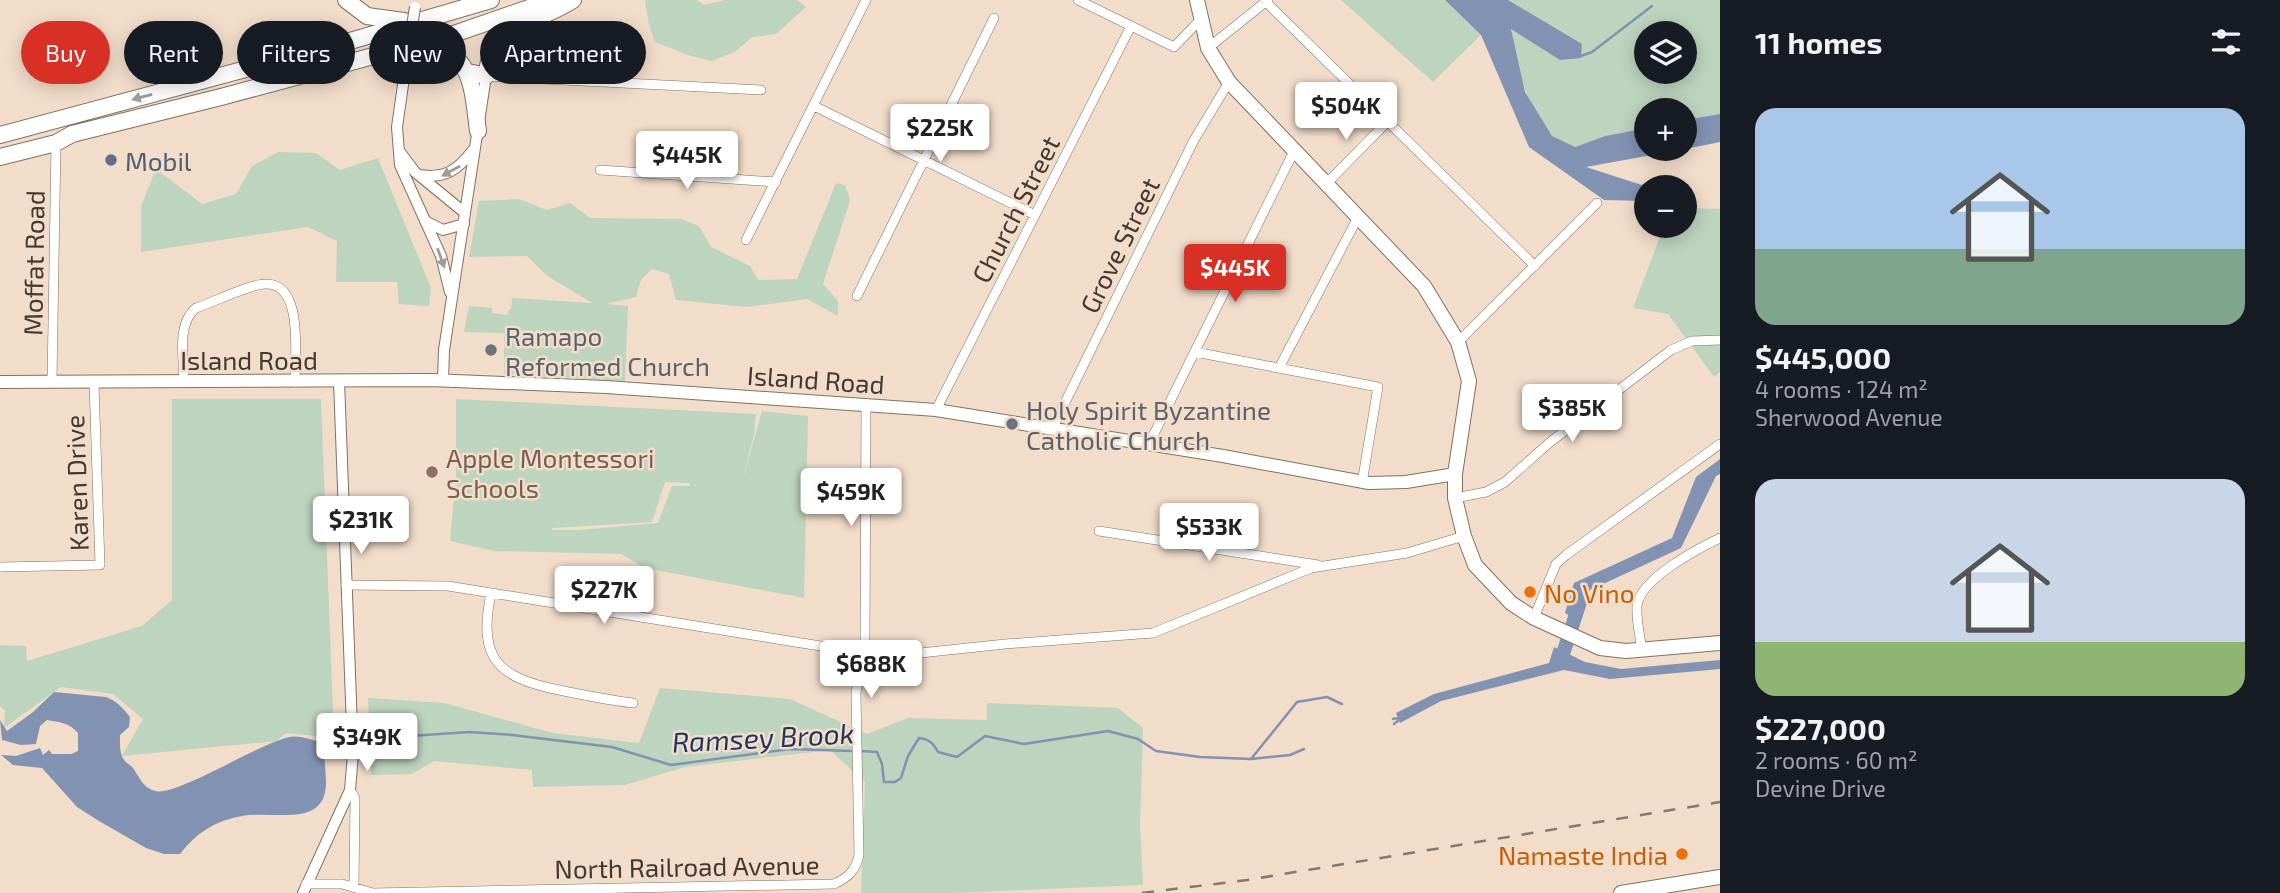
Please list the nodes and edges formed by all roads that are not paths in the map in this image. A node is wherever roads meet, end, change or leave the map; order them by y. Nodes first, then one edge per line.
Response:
1 (346, 0) edge
2 (459, 0) edge
3 (491, 0) edge
4 (552, 0) edge
5 (573, 0) edge
6 (866, 0) edge
7 (1078, 0) edge
8 (1197, 0) edge
9 (1267, 1) edge
10 (416, 7) edge
11 (994, 18) dead end
12 (1200, 20) junction
13 (529, 21) edge
14 (1130, 26) junction
15 (1208, 48) junction
16 (355, 62) edge
17 (355, 67) edge
18 (468, 72) junction
19 (480, 75) edge
20 (1229, 82) junction
21 (270, 84) edge
22 (485, 84) edge
23 (643, 84) edge
24 (761, 90) dead end
25 (814, 106) junction
26 (1388, 121) junction
27 (478, 131) junction
28 (0, 135) edge
29 (56, 143) junction
30 (475, 148) junction
31 (398, 150) junction
32 (1294, 151) junction
33 (0, 157) edge
34 (925, 160) junction
35 (600, 170) dead end
36 (419, 176) junction
37 (776, 182) junction
38 (1326, 184) junction
39 (1597, 203) dead end
40 (1035, 215) junction
41 (1358, 217) junction
42 (465, 219) junction
43 (425, 222) junction
44 (746, 240) dead end
45 (1535, 266) junction
46 (856, 296) dead end
47 (452, 302) junction
48 (1720, 340) edge
49 (1458, 342) junction
50 (1195, 352) junction
51 (1279, 368) junction
52 (443, 380) junction
53 (339, 381) junction
54 (0, 382) edge
55 (52, 382) junction
56 (184, 382) junction
57 (295, 382) junction
58 (94, 383) junction
59 (866, 404) junction
60 (936, 410) junction
61 (1052, 429) junction
62 (1149, 444) junction
63 (1720, 444) edge
64 (1455, 474) junction
65 (1362, 483) junction
66 (1455, 498) junction
67 (1099, 531) dead end
68 (1464, 536) junction
69 (1720, 538) edge
70 (1324, 566) junction
71 (0, 567) edge
72 (346, 584) junction
73 (491, 594) junction
74 (1534, 618) junction
75 (1720, 643) edge
76 (1642, 650) junction
77 (864, 653) junction
78 (633, 703) dead end
79 (351, 790) junction
80 (1719, 880) edge
81 (354, 886) junction
82 (304, 888) edge
83 (1621, 893) edge

1 - 10 highway
2 - 10 highway
3 - 10 highway
4 - 16 highway
5 - 13 highway
6 - 25 street
7 - 14 street
8 - 12 main road
9 - 15 street
9 - 26 street
10 -> 28 highway
10 - 31 street, bridge
11 - 34 street
12 - 14 street
12 - 15 main road
14 - 40 street, Church Street
15 - 20 main road
17 - 18 highway
18 - 19 highway
18 - 27 highway
20 - 32 main road
20 - 61 street, Grove Street
21 - 29 highway
22 - 27 street
23 - 24 street
25 - 34 street
25 - 37 street
26 - 38 street
26 - 45 street
27 - 30 street
29 - 33 highway
29 - 55 street, Moffat Road
30 -> 36 street
30 - 42 street
31 - 36 street
31 - 43 street
32 - 38 main road
32 - 50 street
34 - 40 street
34 - 46 street
35 - 37 street
36 - 42 street
37 - 44 street
38 - 41 main road
39 - 45 street
40 - 60 street, Church Street
41 - 49 main road
41 - 51 street
42 - 43 street
42 - 47 street
43 -> 47 street
45 - 49 street
47 - 52 street
48 - 66 street
49 - 64 main road
50 - 51 street
50 - 62 street
51 - 65 street
52 - 53 main road, Island Road
52 - 59 main road, Island Road
53 - 57 main road, Island Road
53 - 72 street
54 - 55 main road, Island Road
55 - 58 main road, Island Road
56 - 57 main road, Island Road
56 - 57 street
56 - 58 main road, Island Road
58 - 71 street, Karen Drive
59 - 60 main road, Island Road
59 - 77 street, North Railroad Avenue
60 - 61 main road, Island Road
61 - 62 main road, Island Road
62 - 65 main road, Island Road
63 - 74 street
64 - 65 main road, Island Road
64 - 66 main road
66 - 68 main road
67 - 70 street
68 - 70 street
68 - 74 main road
69 - 76 street
70 - 77 street
72 - 73 street
72 - 79 street
73 - 77 street
73 - 78 street
74 - 76 main road
75 - 76 main road
77 - 81 street, North Railroad Avenue
79 - 81 street
79 - 82 street
80 - 83 main road
81 - 82 street, North Railroad Avenue

